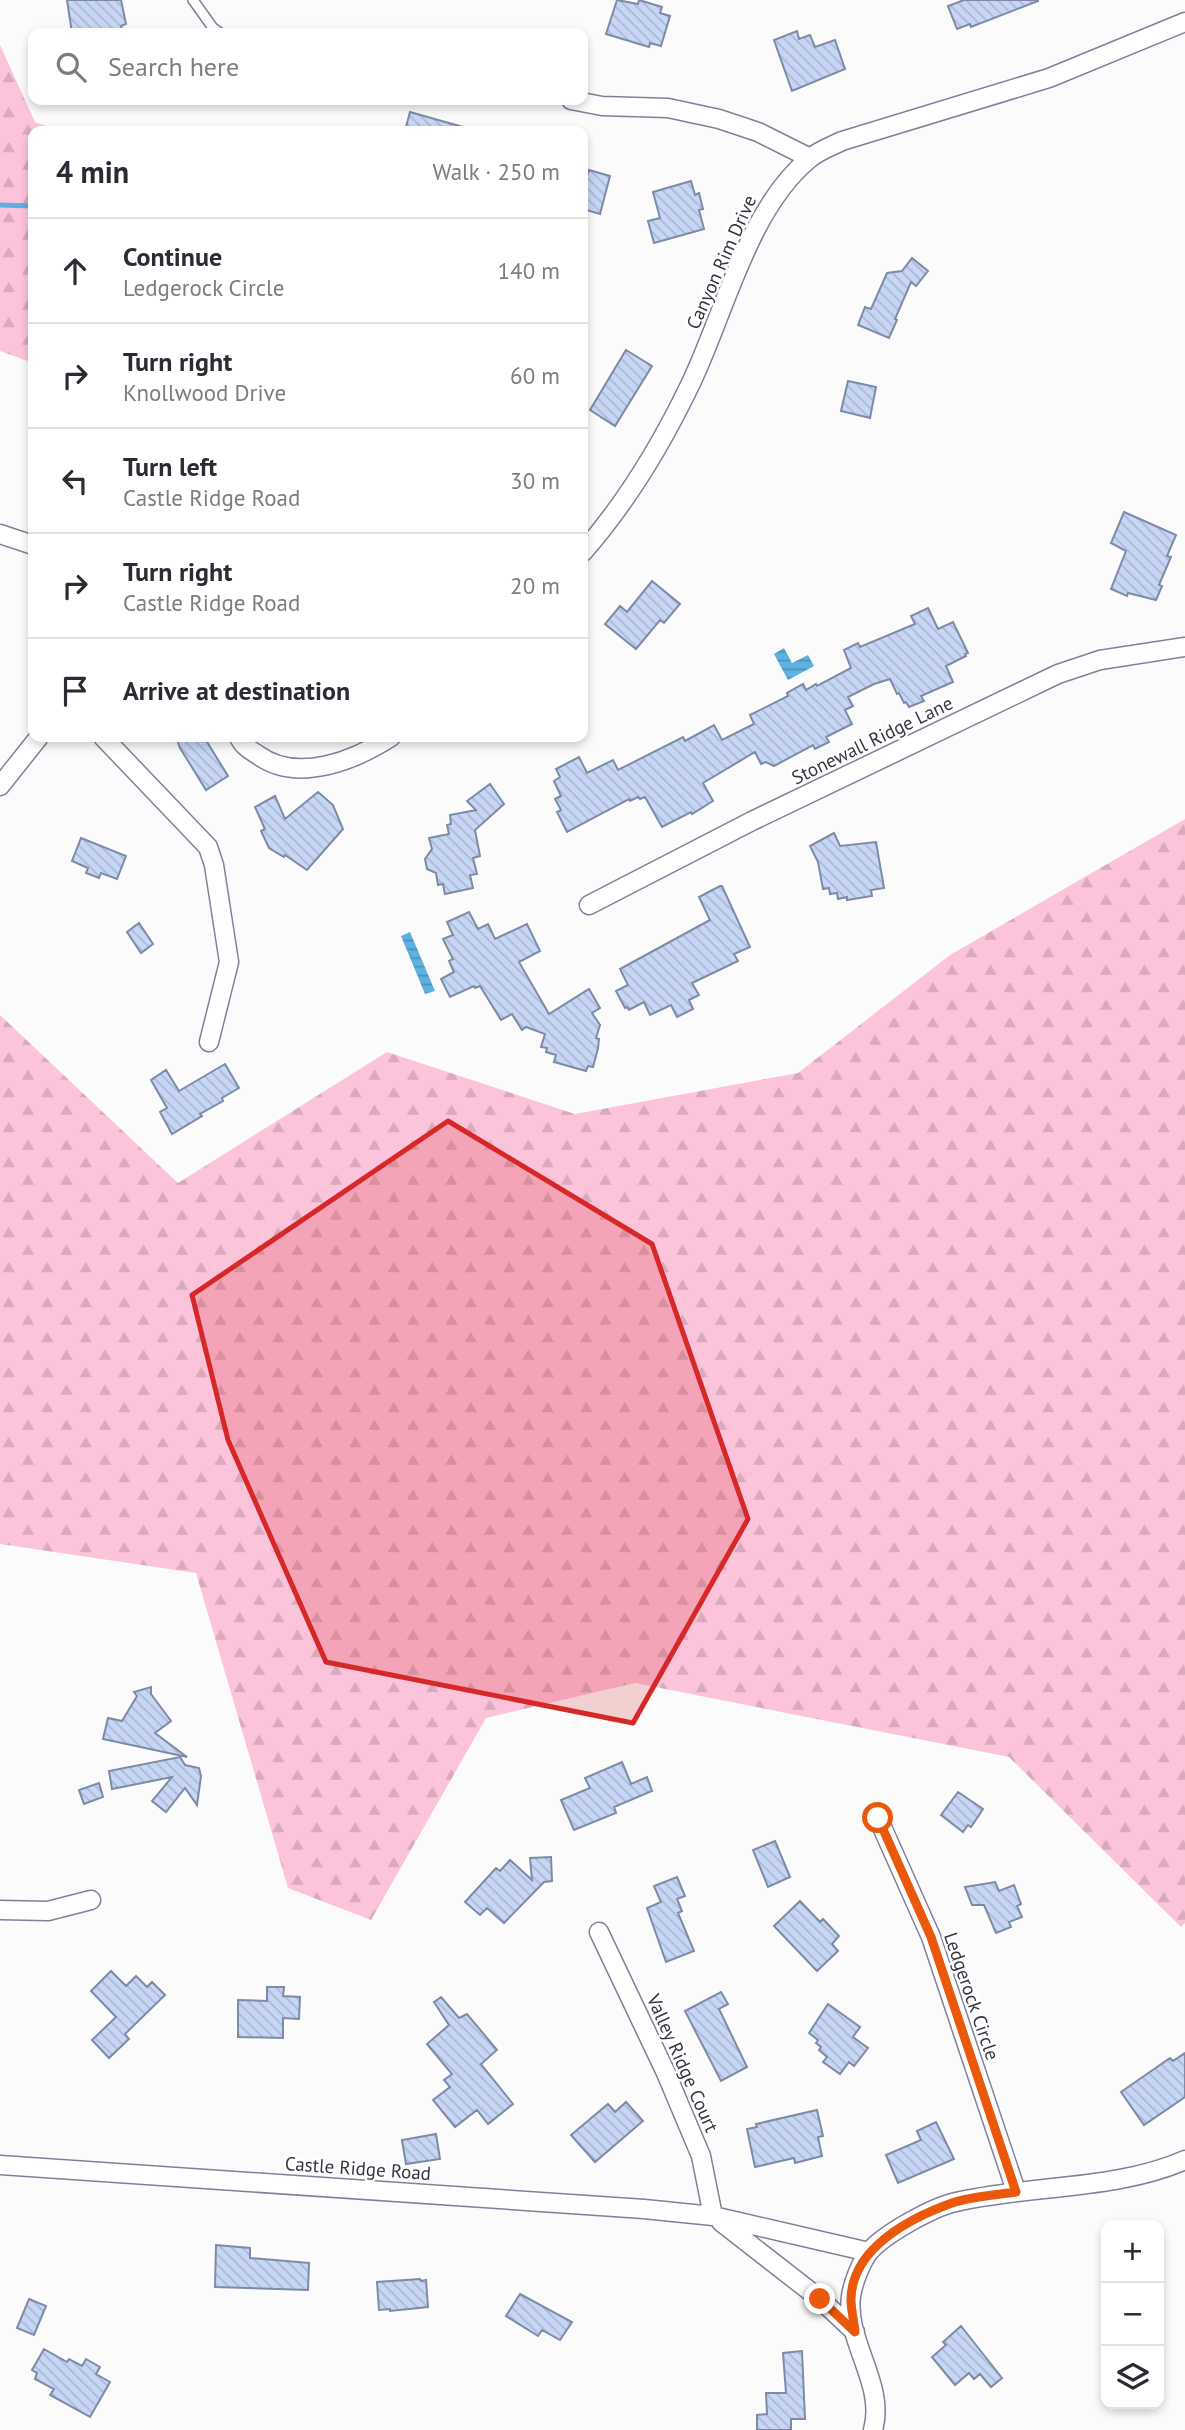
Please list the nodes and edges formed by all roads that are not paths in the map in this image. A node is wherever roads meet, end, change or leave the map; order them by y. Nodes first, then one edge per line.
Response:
1 (193, 0) edge
2 (1185, 22) edge
3 (213, 28) edge
4 (588, 103) edge
5 (810, 158) junction
6 (0, 534) edge
7 (28, 543) edge
8 (588, 545) edge
9 (1185, 647) edge
10 (35, 742) edge
11 (108, 742) edge
12 (241, 742) edge
13 (383, 742) edge
14 (0, 786) edge
15 (589, 905) dead end
16 (209, 1042) dead end
17 (878, 1818) dead end
18 (91, 1900) dead end
19 (0, 1910) edge
20 (599, 1932) dead end
21 (1185, 2160) edge
22 (0, 2165) edge
23 (1016, 2192) junction
24 (713, 2216) junction
25 (869, 2252) junction
26 (855, 2332) junction
27 (873, 2430) edge

1 - 3 lane
2 - 5 street, Canyon Rim Drive
4 - 5 street
5 - 8 street, Canyon Rim Drive
6 - 7 street
9 - 15 street, Stonewall Ridge Lane
10 - 14 street
11 - 16 street
12 - 13 street
17 - 23 street, Ledgerock Circle
18 - 19 street
20 - 24 street, Valley Ridge Court
21 - 23 street
22 - 24 street, Castle Ridge Road
23 - 25 street
24 - 25 street, Castle Ridge Road
24 - 26 street
25 - 26 street
26 - 27 street

